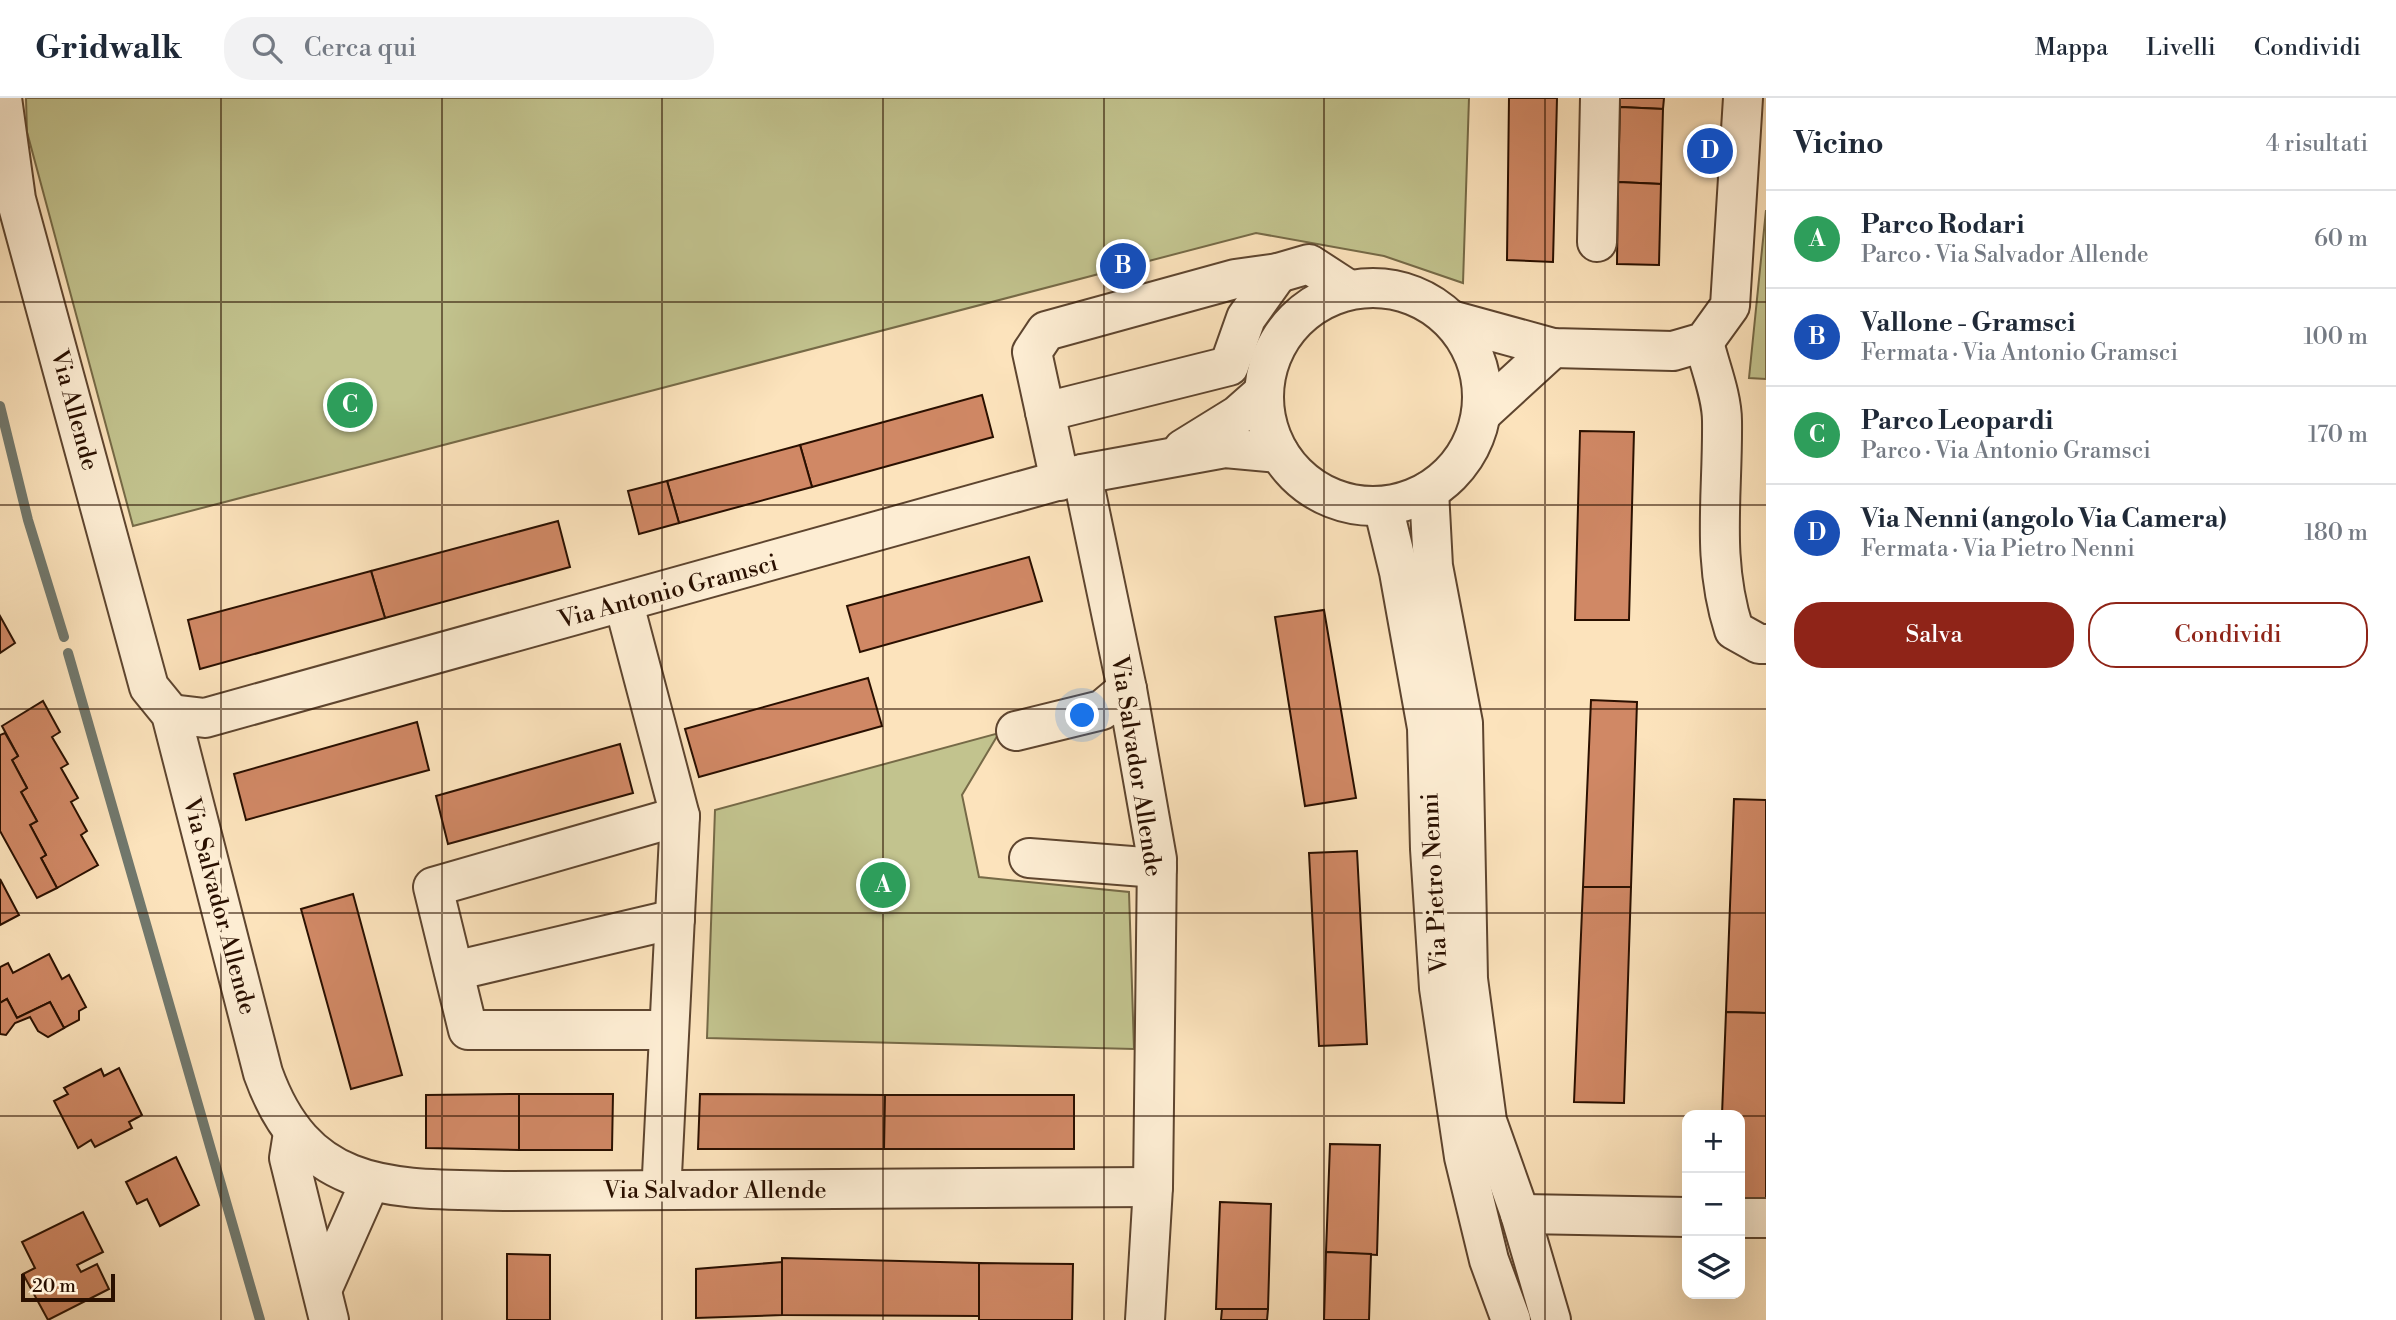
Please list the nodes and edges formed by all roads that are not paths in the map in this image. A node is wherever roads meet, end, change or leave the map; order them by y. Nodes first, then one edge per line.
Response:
1 (2, 98) edge
2 (1600, 98) edge
3 (1743, 98) edge
4 (1597, 242) dead end
5 (1278, 274) junction
6 (1349, 290) junction
7 (1451, 320) junction
8 (1704, 342) junction
9 (1553, 348) junction
10 (1264, 392) junction
11 (1045, 412) junction
12 (1481, 414) junction
13 (1279, 453) junction
14 (1164, 461) junction
15 (1071, 478) junction
16 (1429, 491) junction
17 (1383, 506) junction
18 (624, 604) junction
19 (1766, 644) edge
20 (1127, 689) junction
21 (171, 713) junction
22 (1016, 731) dead end
23 (680, 816) junction
24 (1029, 858) dead end
25 (1157, 868) junction
26 (675, 919) junction
27 (454, 971) junction
28 (668, 1030) junction
29 (293, 1133) junction
30 (662, 1175) dead end
31 (370, 1182) junction
32 (1153, 1187) junction
33 (1520, 1214) junction
34 (1682, 1217) edge
35 (1745, 1218) edge
36 (1766, 1218) edge
37 (1531, 1252) junction
38 (1489, 1260) junction
39 (326, 1305) edge
40 (1145, 1320) edge
41 (1495, 1320) edge
42 (1511, 1320) edge
43 (1551, 1320) edge
44 (1580, 1320) edge

1 - 21 street, Via Allende
2 - 4 street
3 - 8 street
5 - 6 street, Via Salvador Allende
5 - 11 street
5 - 11 street, Via Salvador Allende
6 - 7 street
6 - 10 street
7 - 9 street
7 - 12 street
8 - 9 street
8 - 19 street
9 - 12 street
10 - 13 street
10 - 14 street, Via Antonio Gramsci
11 - 15 street, Via Salvador Allende
12 - 16 street
13 - 14 street, Via Antonio Gramsci
13 - 17 street
14 - 15 street, Via Antonio Gramsci
15 - 18 street, Via Antonio Gramsci
15 - 20 street, Via Salvador Allende
16 - 17 street
16 - 33 street, Via Pietro Nenni
17 - 38 street, Via Pietro Nenni
18 - 21 street, Via Antonio Gramsci
18 - 23 street
20 - 22 street
20 - 25 street, Via Salvador Allende
21 - 29 street, Via Salvador Allende
23 - 26 street
23 - 27 street
24 - 25 street
25 - 32 street, Via Salvador Allende
26 - 27 street
26 - 28 street
27 - 28 street
28 - 30 street
29 - 31 street, Via Salvador Allende
29 - 39 street
31 - 32 street, Via Salvador Allende
31 - 39 street
32 - 40 street, Via Salvador Allende
33 - 34 street
33 - 37 street, Via Pietro Nenni
35 - 36 street
37 - 43 street, Via Pietro Nenni
37 - 44 street, Via Pietro Nenni
38 - 41 street, Via Pietro Nenni
38 - 42 street, Via Pietro Nenni

